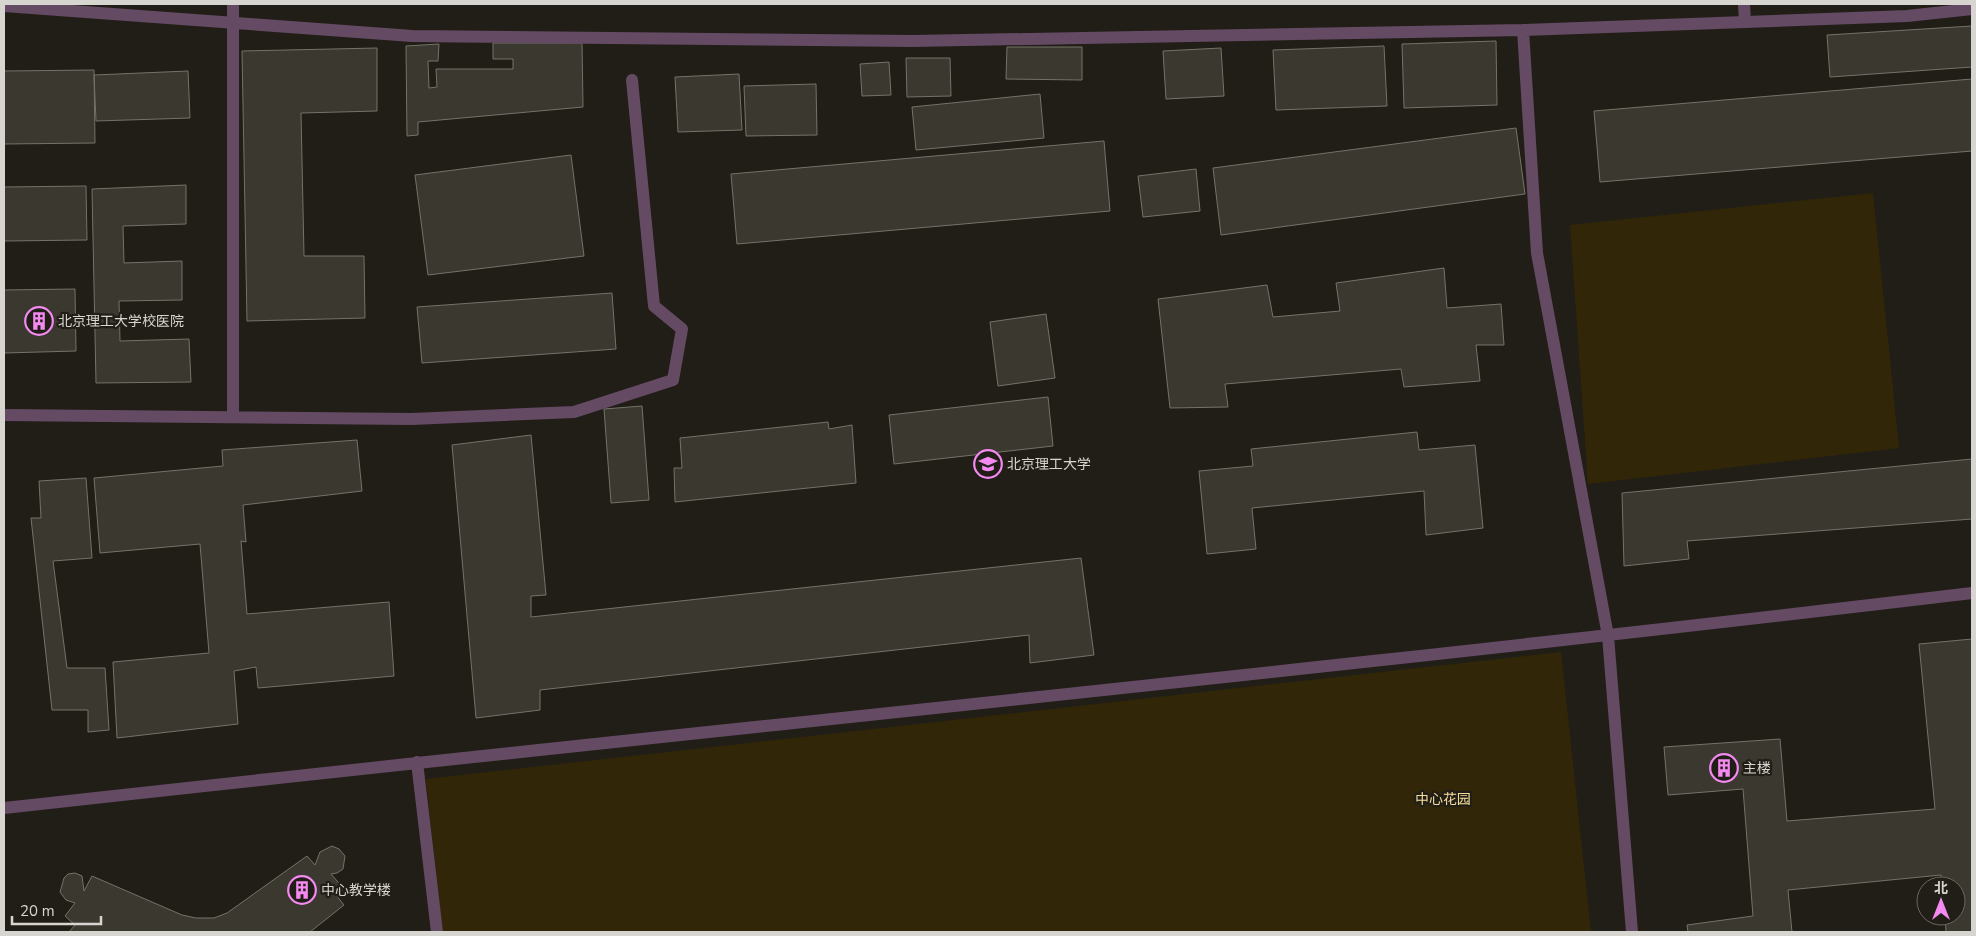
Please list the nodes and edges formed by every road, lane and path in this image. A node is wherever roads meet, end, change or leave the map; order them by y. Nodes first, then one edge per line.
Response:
1 (233, 4) edge
2 (1744, 4) edge
3 (4, 6) edge
4 (1972, 9) edge
5 (233, 22) junction
6 (1744, 22) junction
7 (1523, 30) junction
8 (632, 80) dead end
9 (4, 414) edge
10 (233, 417) junction
11 (1972, 593) edge
12 (1608, 636) junction
13 (417, 762) junction
14 (4, 808) edge
15 (437, 932) edge
16 (1632, 932) edge

1 - 5 street
2 - 6 street
3 - 5 street
4 - 6 street
5 - 7 street
5 - 10 street
6 - 7 street
7 - 12 street
8 - 10 street
9 - 10 street
11 - 12 street
12 - 13 street
12 - 16 street
13 - 14 street
13 - 15 street

